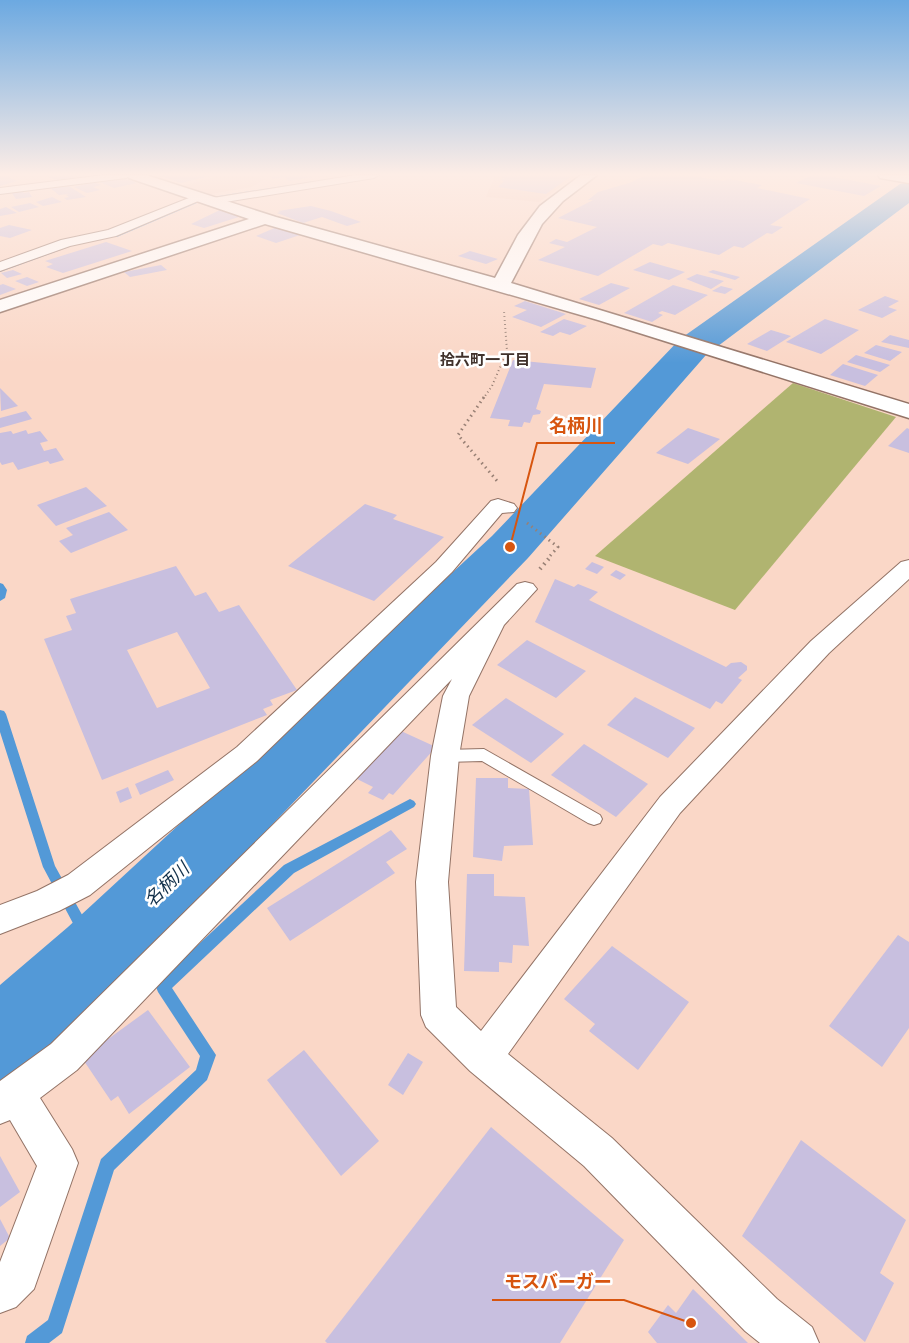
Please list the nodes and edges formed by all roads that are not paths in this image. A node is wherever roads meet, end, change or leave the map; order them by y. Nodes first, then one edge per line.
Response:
1 (91, 238) edge
2 (207, 238) edge
3 (335, 238) edge
4 (525, 238) edge
5 (0, 267) edge
6 (501, 285) junction
7 (0, 306) edge
8 (909, 411) edge
9 (507, 508) road end
10 (909, 567) edge
11 (525, 589) dead end
12 (493, 622) junction
13 (445, 756) junction
14 (594, 819) dead end
15 (0, 920) edge
16 (483, 1058) junction
17 (8, 1099) edge
18 (0, 1292) edge
19 (796, 1343) edge

1 - 5 street
2 - 7 main road
3 - 6 main road
4 - 6 main road
6 - 8 main road
9 - 15 street
10 - 16 street
11 - 12 street
12 - 13 street
12 - 17 street
13 - 14 lane
13 - 16 street
16 - 19 street
17 - 18 street

